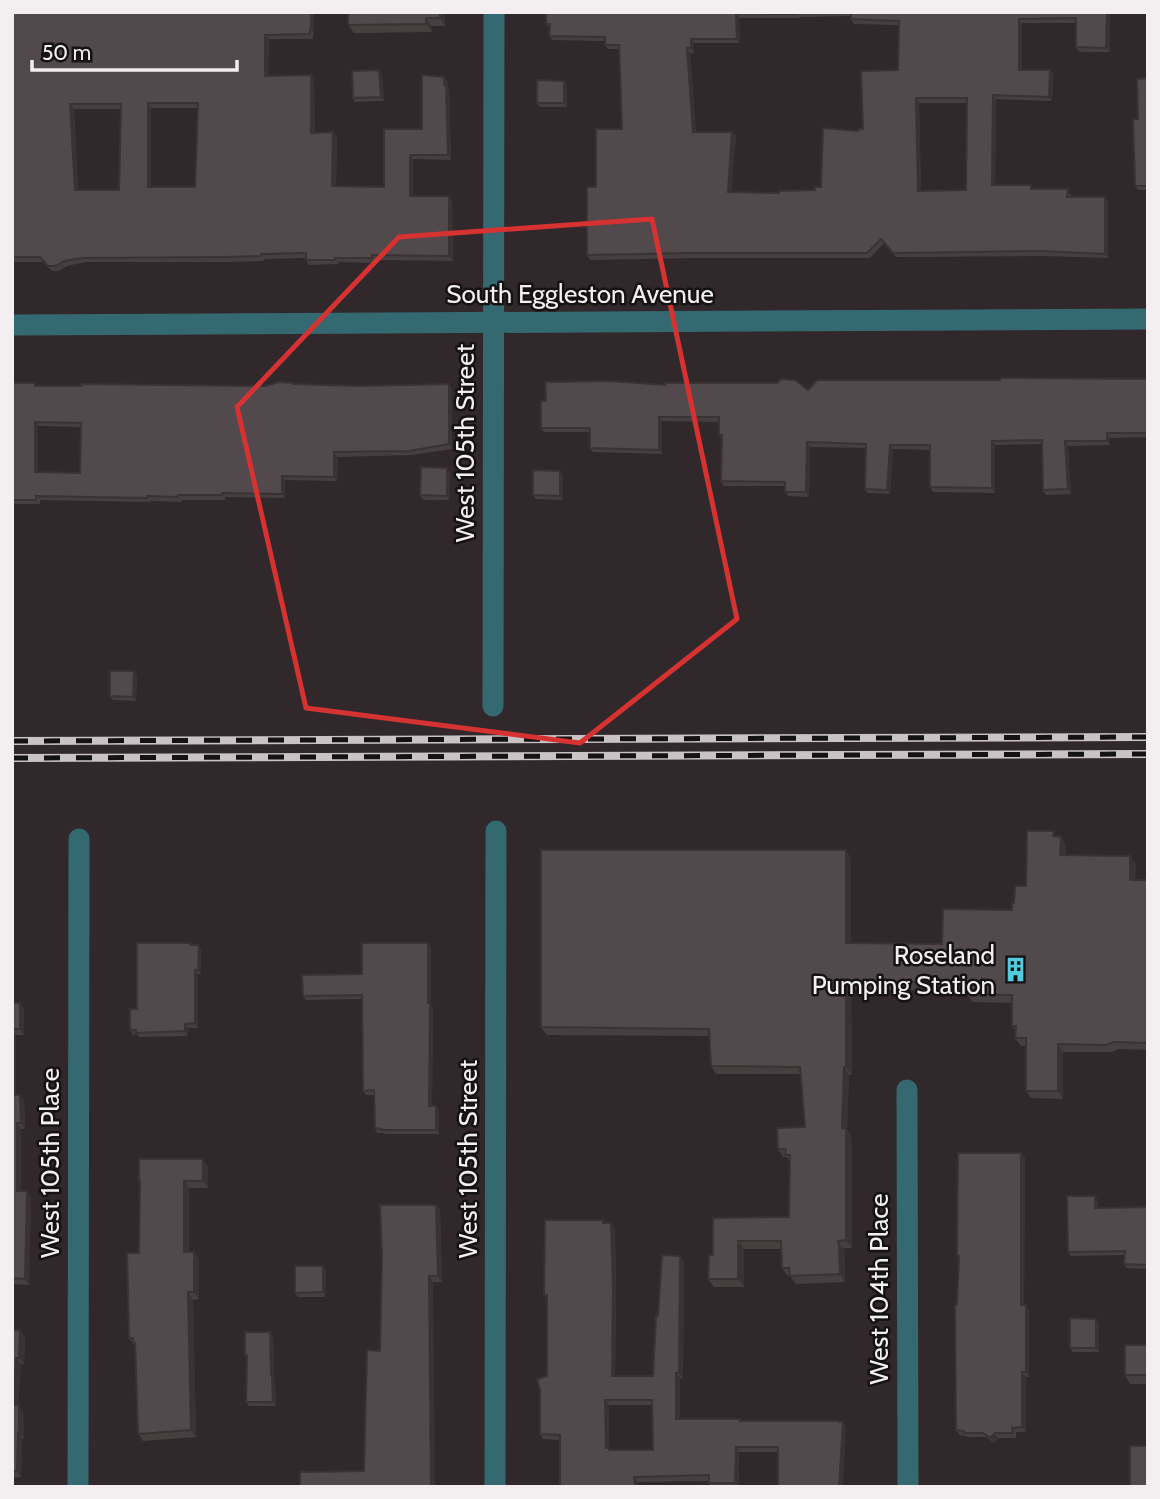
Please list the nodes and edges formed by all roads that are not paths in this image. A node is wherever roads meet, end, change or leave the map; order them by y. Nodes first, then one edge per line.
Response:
1 (494, 12) edge
2 (1148, 318) edge
3 (494, 322) junction
4 (12, 325) edge
5 (493, 706) dead end
6 (496, 831) dead end
7 (79, 839) dead end
8 (907, 1090) dead end
9 (78, 1487) edge
10 (495, 1487) edge
11 (908, 1487) edge

1 - 3 street, West 105th Street
2 - 3 street, South Eggleston Avenue
3 - 4 street, South Eggleston Avenue
3 - 5 street, West 105th Street
6 - 10 street, West 105th Street
7 - 9 street, West 105th Place
8 - 11 street, West 104th Place

